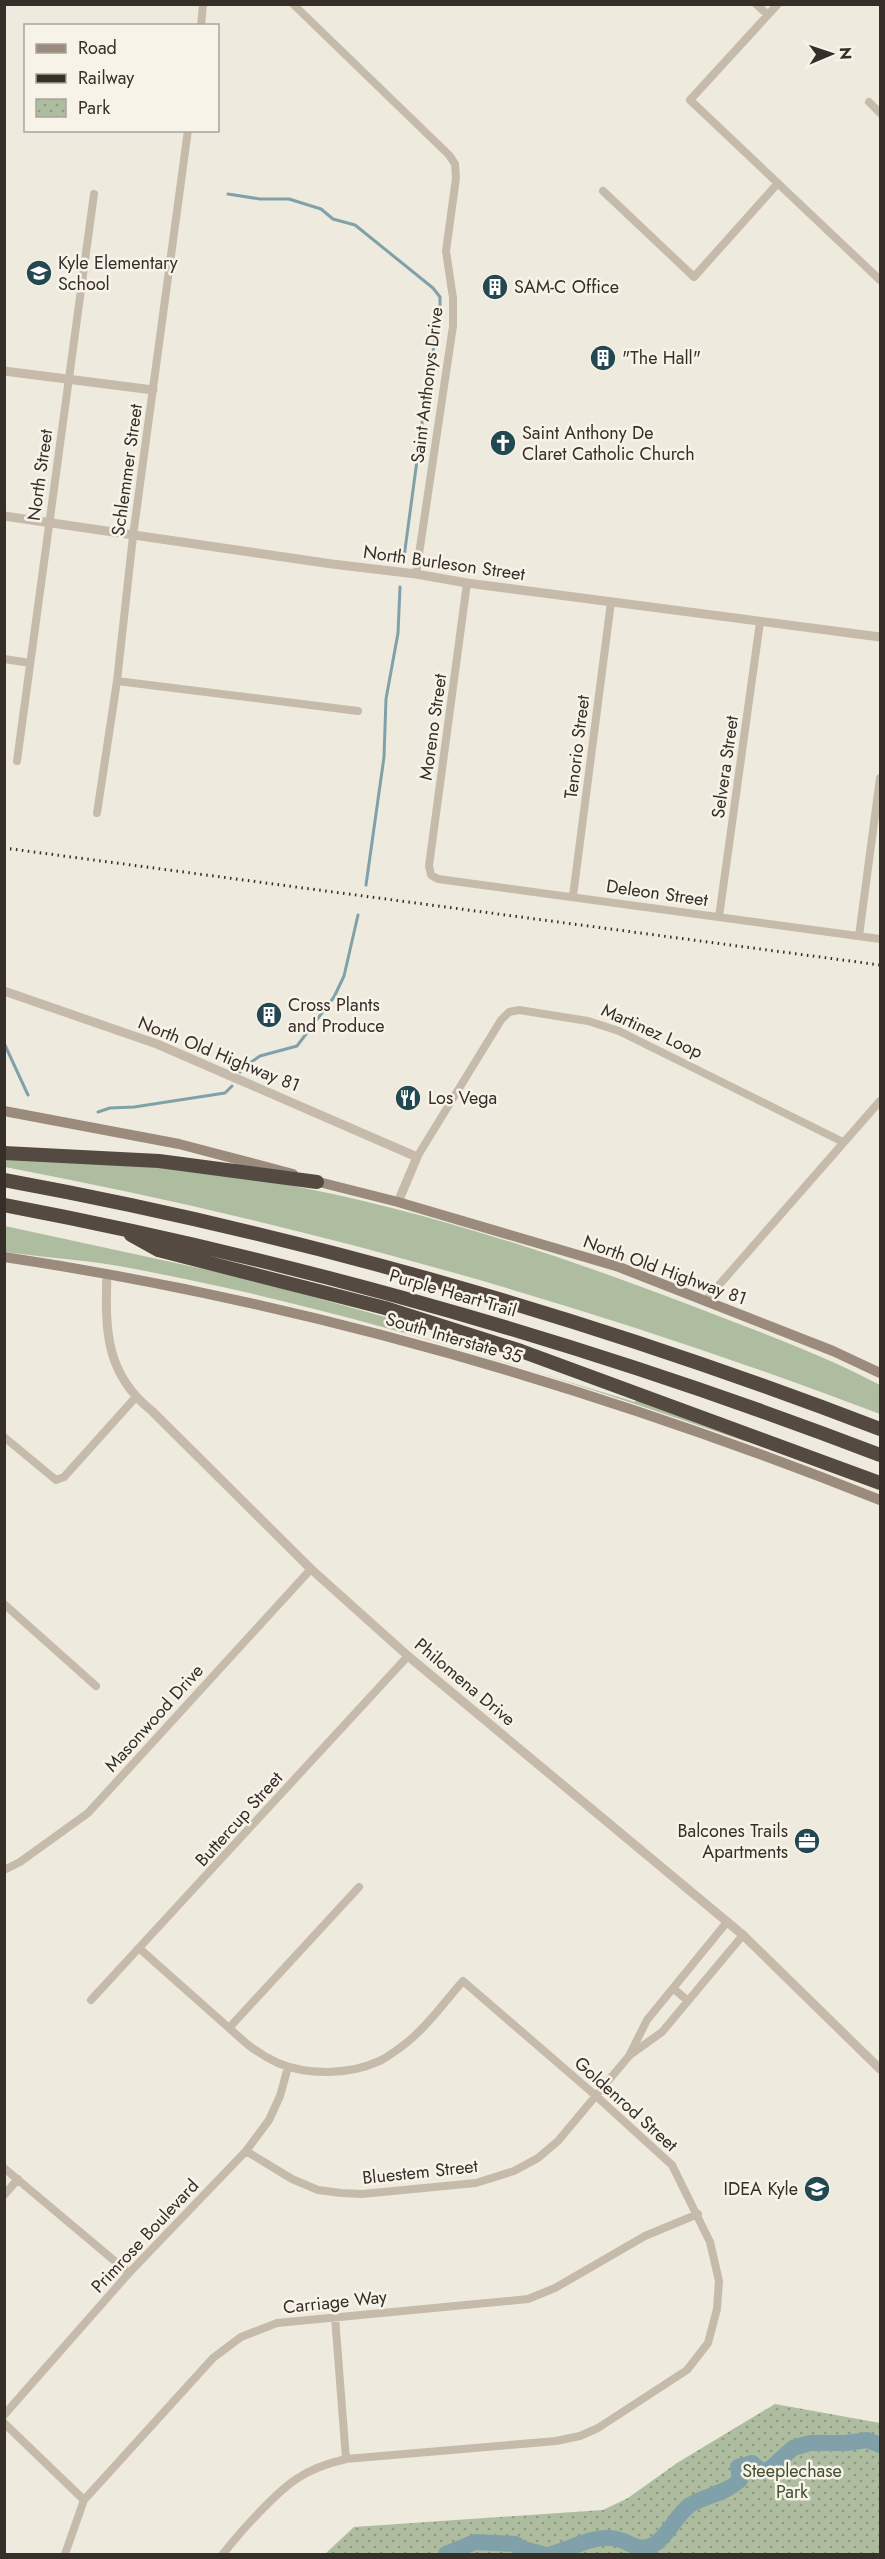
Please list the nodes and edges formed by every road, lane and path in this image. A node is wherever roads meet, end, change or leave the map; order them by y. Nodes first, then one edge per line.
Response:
1 (203, 4) edge
2 (293, 4) edge
3 (756, 4) edge
4 (778, 4) edge
5 (768, 15) junction
6 (201, 24) edge
7 (869, 102) dead end
8 (880, 113) edge
9 (188, 132) edge
10 (778, 183) junction
11 (603, 191) dead end
12 (94, 194) dead end
13 (880, 280) edge
14 (4, 371) edge
15 (69, 380) junction
16 (153, 390) junction
17 (4, 516) edge
18 (47, 523) junction
19 (133, 536) junction
20 (416, 574) junction
21 (467, 583) junction
22 (611, 602) junction
23 (760, 622) junction
24 (880, 637) edge
25 (4, 659) edge
26 (30, 663) junction
27 (117, 681) junction
28 (358, 711) dead end
29 (17, 761) dead end
30 (880, 778) edge
31 (97, 813) dead end
32 (431, 875) joint
33 (573, 896) junction
34 (719, 917) junction
35 (859, 936) junction
36 (880, 939) edge
37 (4, 991) edge
38 (880, 1101) edge
39 (4, 1111) edge
40 (843, 1142) junction
41 (4, 1153) edge
42 (417, 1157) junction
43 (4, 1180) edge
44 (317, 1182) junction
45 (398, 1202) junction
46 (4, 1205) edge
47 (113, 1226) junction
48 (4, 1257) edge
49 (107, 1274) junction
50 (705, 1301) junction
51 (880, 1373) edge
52 (135, 1398) junction
53 (880, 1429) edge
54 (4, 1437) edge
55 (880, 1455) edge
56 (880, 1483) edge
57 (880, 1500) edge
58 (311, 1569) junction
59 (4, 1604) edge
60 (408, 1656) junction
61 (96, 1686) dead end
62 (4, 1870) edge
63 (358, 1887) dead end
64 (727, 1922) junction
65 (743, 1935) junction
66 (140, 1948) junction
67 (673, 1988) junction
68 (91, 2000) dead end
69 (688, 2001) junction
70 (229, 2028) junction
71 (629, 2056) junction
72 (288, 2067) junction
73 (880, 2069) edge
74 (595, 2095) junction
75 (246, 2151) junction
76 (4, 2168) edge
77 (18, 2179) junction
78 (4, 2195) edge
79 (698, 2214) junction
80 (129, 2274) junction
81 (335, 2317) junction
82 (4, 2415) edge
83 (4, 2423) edge
84 (346, 2458) junction
85 (84, 2500) junction
86 (65, 2554) edge
87 (223, 2554) edge

1 - 6 street
2 - 20 street, Saint Anthonys Drive
3 - 5 street
4 - 5 street
5 - 10 street
7 - 8 street
9 - 16 street, Schlemmer Street
10 - 11 street
10 - 13 street
12 - 15 street, North Street
14 - 15 street
15 - 16 street
15 - 18 street, North Street
16 - 19 street, Schlemmer Street
17 - 18 street, North Burleson Street
18 - 19 street, North Burleson Street
18 - 26 street, North Street
19 - 20 street, North Burleson Street
19 - 27 street, Schlemmer Street
20 - 21 street, North Burleson Street
21 - 22 street, North Burleson Street
21 - 32 street, Moreno Street
22 - 23 street, North Burleson Street
22 - 33 street, Tenorio Street
23 - 24 street, North Burleson Street
23 - 34 street, Selvera Street
25 - 26 street
26 - 29 street, North Street
27 - 28 street
27 - 31 street, Schlemmer Street
30 - 35 street
32 - 33 street, Deleon Street
33 - 34 street, Deleon Street
34 - 35 street, Deleon Street
35 - 36 street, Deleon Street
37 - 42 street, North Old Highway 81
38 - 40 street
39 - 44 main road
40 - 42 street, Martinez Loop
40 - 50 street
41 - 44 highway
42 - 45 street, Martinez Loop
43 - 53 highway, Purple Heart Trail
44 - 45 main road
45 - 50 main road, North Old Highway 81
46 - 47 highway, Purple Heart Trail
47 - 55 highway, Purple Heart Trail
47 - 56 highway
48 - 49 main road, South Interstate 35
49 - 52 street, Philomena Drive
49 - 57 main road, South Interstate 35
50 - 51 main road, North Old Highway 81
52 - 54 street
52 - 58 street, Philomena Drive
58 - 60 street, Philomena Drive
58 - 62 street, Masonwood Drive
59 - 61 street
60 - 64 street, Philomena Drive
60 - 66 street, Buttercup Street
63 - 70 street
64 - 65 street, Philomena Drive
64 - 67 street, Bluestem Street
65 - 69 street, Bluestem Street
65 - 73 street, Philomena Drive
66 - 68 street, Buttercup Street
66 - 70 street, Goldenrod Street
67 - 69 street
67 - 71 street, Bluestem Street
69 - 71 street, Bluestem Street
70 - 72 street, Goldenrod Street
71 - 74 street, Bluestem Street
72 - 74 street, Goldenrod Street
72 - 75 street, Primrose Boulevard
74 - 75 street, Bluestem Street
74 - 79 street, Goldenrod Street
75 - 80 street, Primrose Boulevard
76 - 77 street
77 - 78 street
77 - 80 street
79 - 81 street, Carriage Way
79 - 84 street, Goldenrod Street
80 - 82 street, Primrose Boulevard
81 - 84 street
81 - 85 street, Carriage Way
83 - 85 street
84 - 87 street, Goldenrod Street
85 - 86 street, Carriage Way

